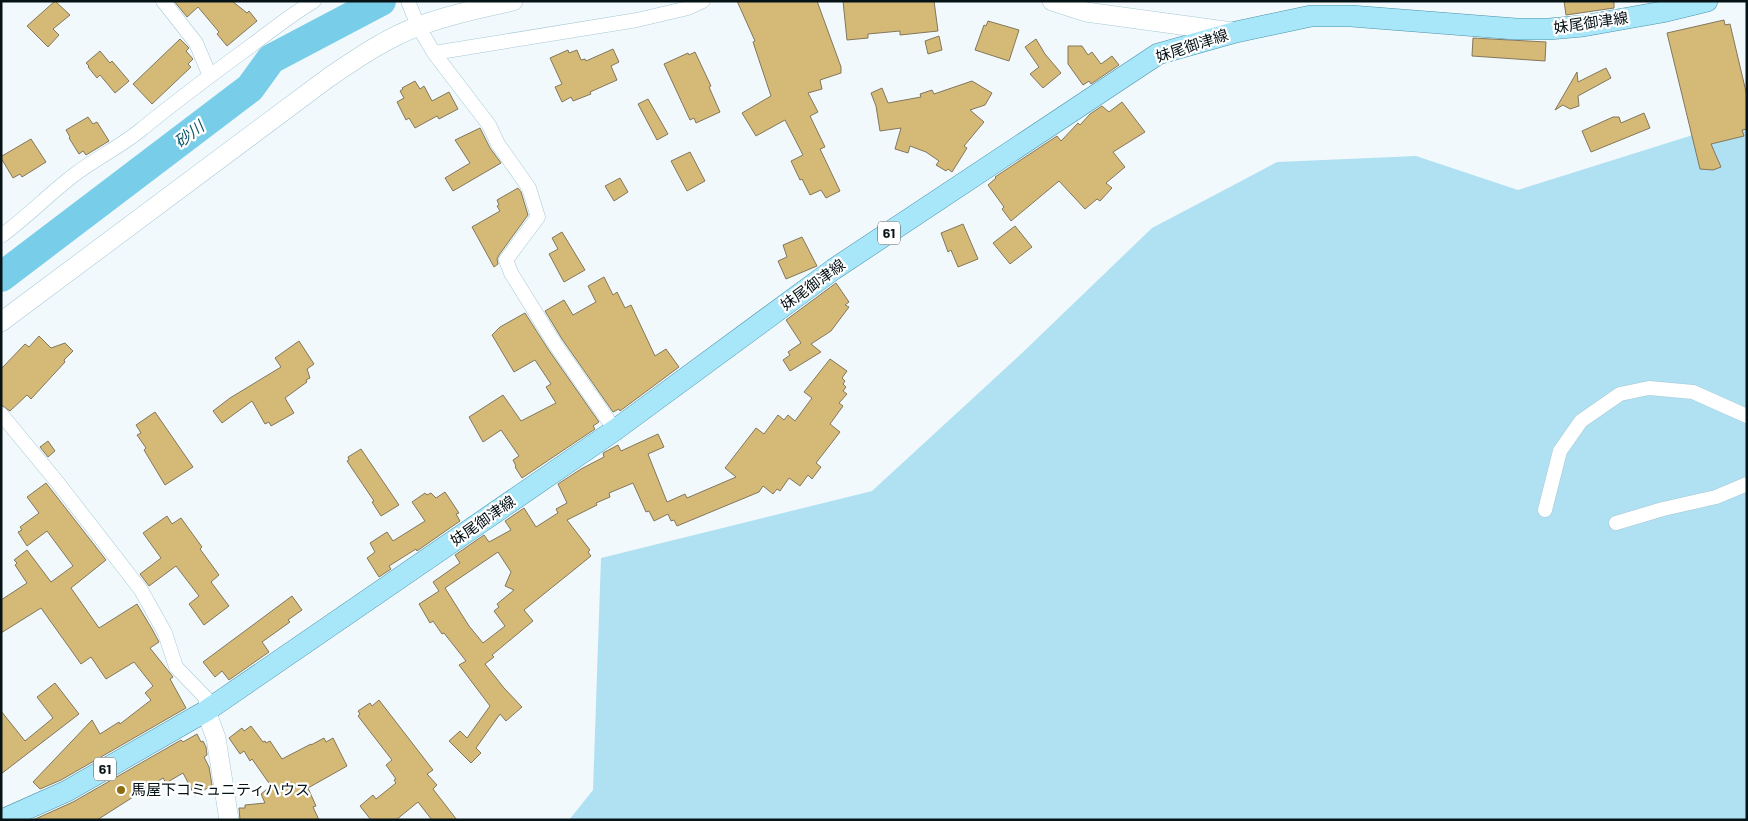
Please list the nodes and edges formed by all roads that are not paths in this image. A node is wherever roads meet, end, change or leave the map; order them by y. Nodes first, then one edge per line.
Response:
1 (163, 1) edge
2 (314, 1) edge
3 (408, 1) edge
4 (512, 1) edge
5 (703, 1) edge
6 (1052, 1) edge
7 (1707, 1) edge
8 (1310, 9) edge
9 (416, 21) junction
10 (1236, 32) junction
11 (434, 54) junction
12 (210, 76) junction
13 (1, 236) edge
14 (1, 322) edge
15 (1, 414) edge
16 (1747, 416) edge
17 (615, 430) junction
18 (1747, 484) edge
19 (1545, 510) dead end
20 (1616, 523) dead end
21 (206, 711) junction
22 (2, 820) edge
23 (230, 820) edge

1 - 12 street
2 - 12 street
3 - 9 street
4 - 9 street
5 - 11 street
6 - 10 street
7 - 8 main road, 妹尾御津線 / 61
8 - 10 main road, 妹尾御津線 / 61
9 - 11 street
9 - 14 street
10 - 17 main road, 妹尾御津線 / 61
11 - 17 street
12 - 13 street
15 - 21 street
16 - 19 street
17 - 21 main road, 妹尾御津線 / 61
18 - 20 street
21 - 22 main road, 妹尾御津線 / 61
21 - 23 street

